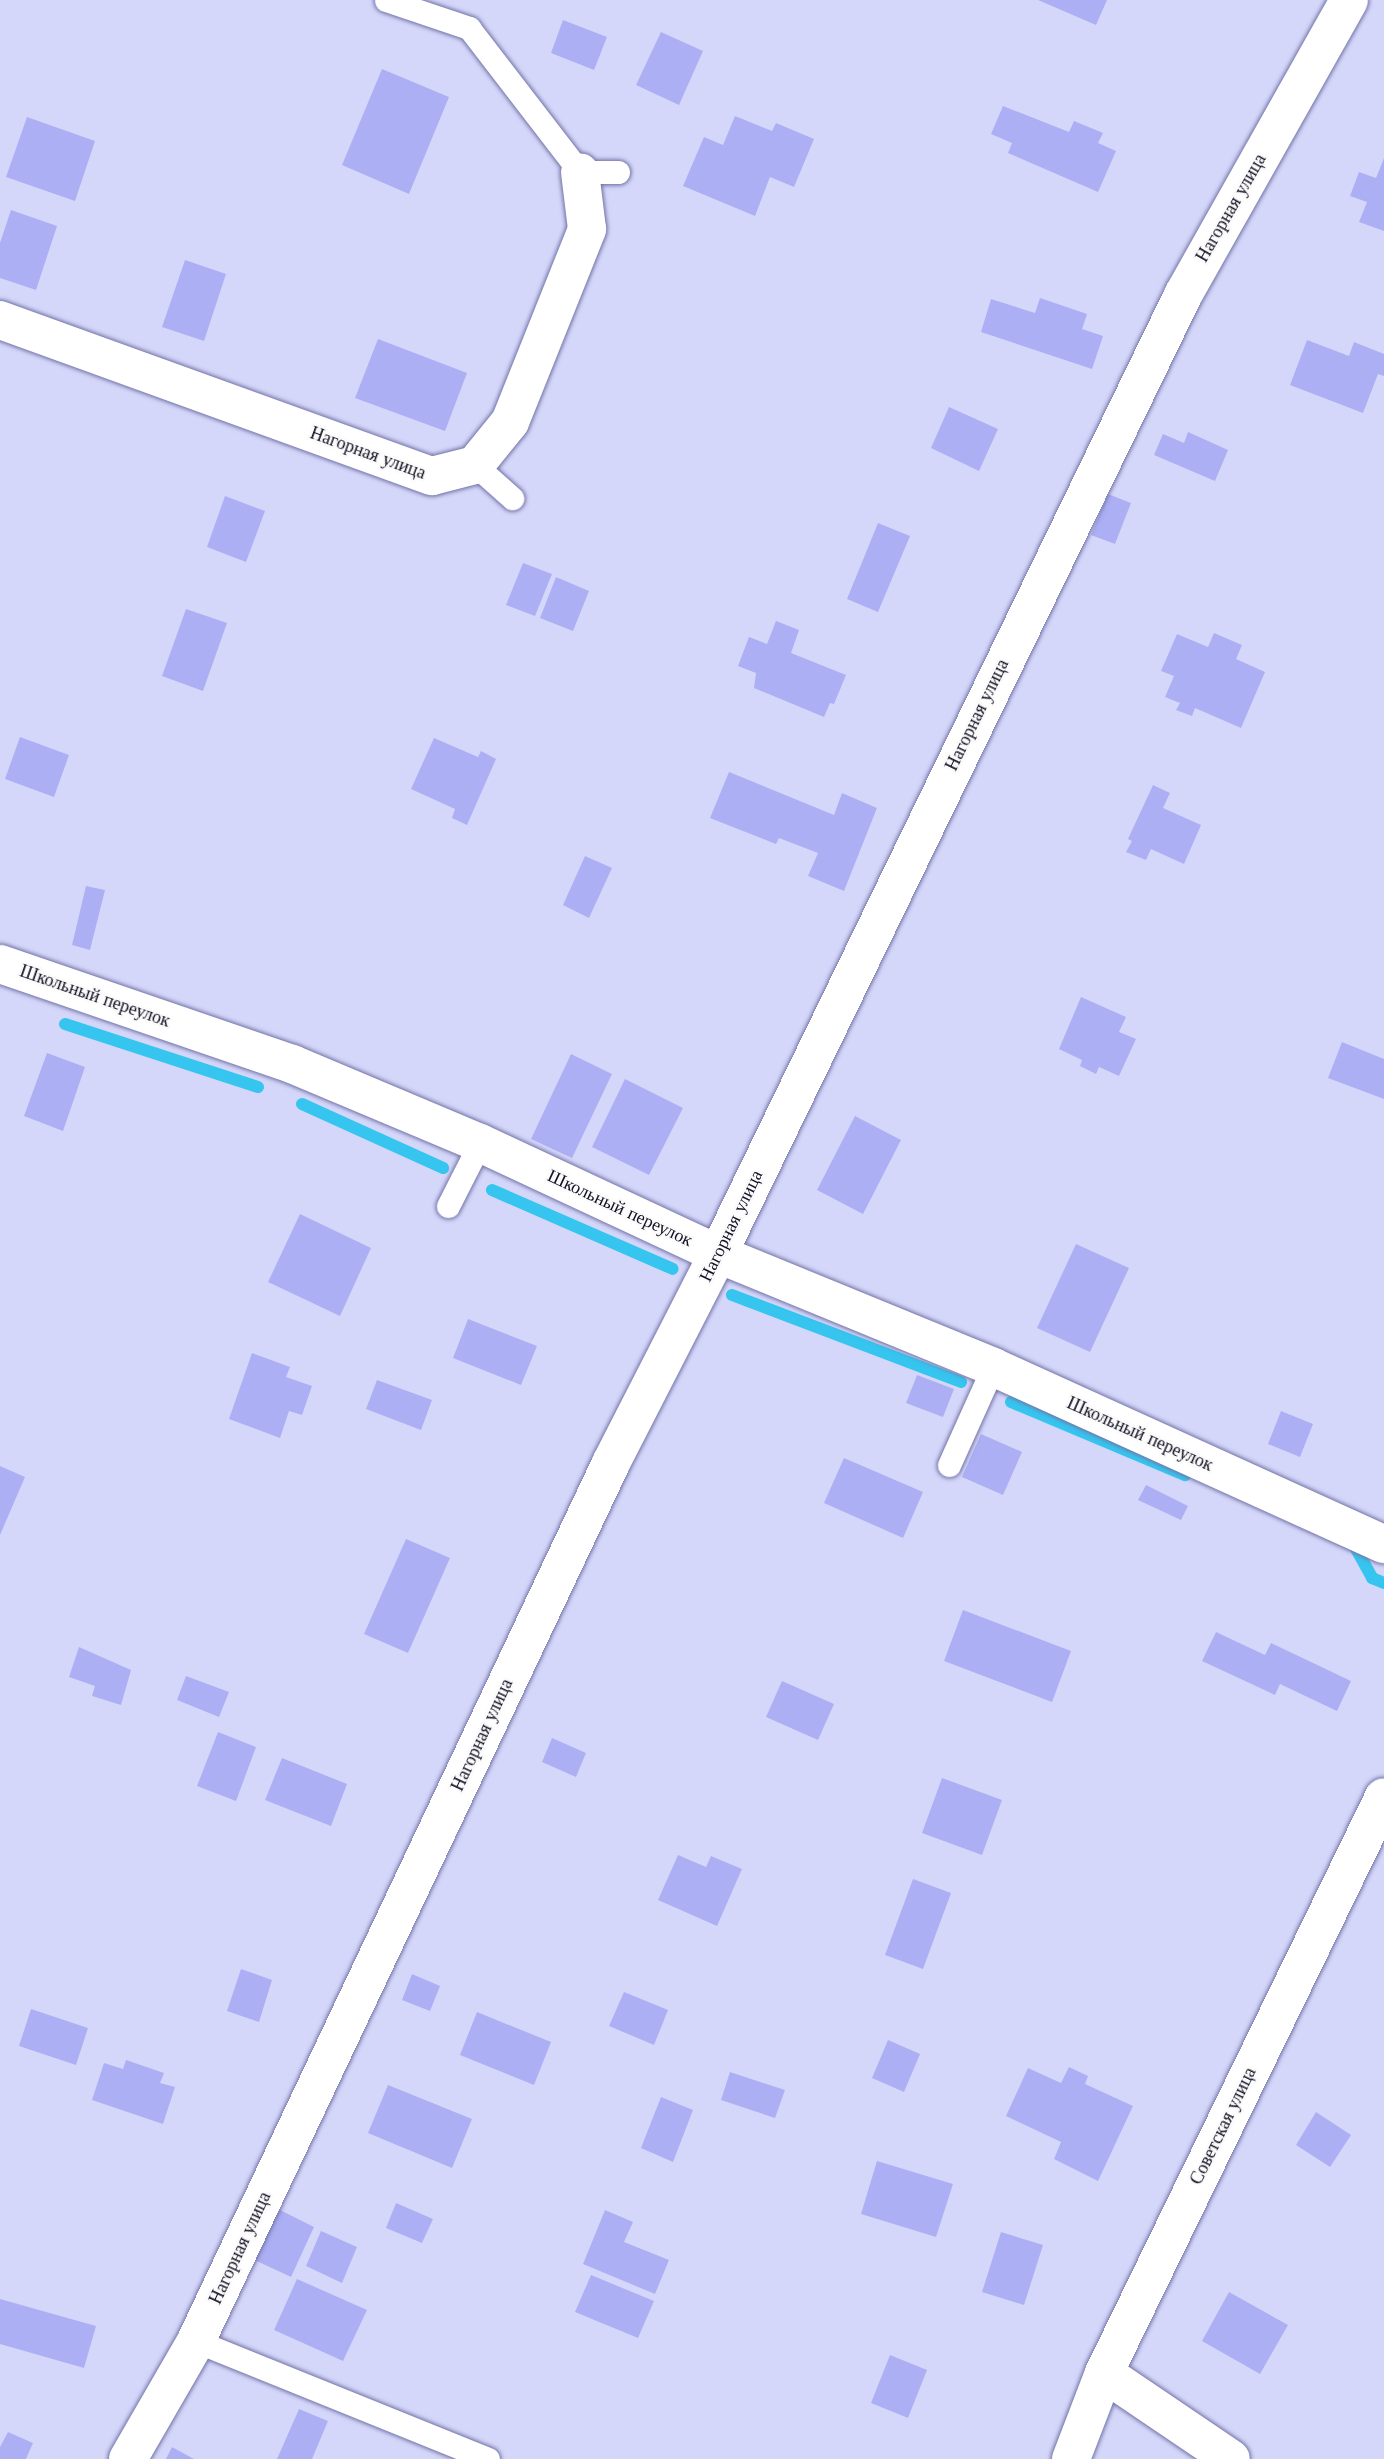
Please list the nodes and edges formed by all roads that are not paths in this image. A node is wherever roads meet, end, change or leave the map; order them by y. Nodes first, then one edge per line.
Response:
1 (386, 0) edge
2 (1349, 0) edge
3 (599, 172) joint
4 (0, 320) edge
5 (475, 465) junction
6 (512, 498) dead end
7 (0, 964) edge
8 (480, 1143) junction
9 (449, 1206) dead end
10 (718, 1254) junction
11 (993, 1367) junction
12 (949, 1465) dead end
13 (1384, 1544) edge
14 (1367, 1812) edge
15 (196, 2341) junction
16 (1104, 2374) junction
17 (128, 2459) edge
18 (488, 2459) edge
19 (1071, 2459) edge
20 (1231, 2459) edge

1 - 3 lane
2 - 10 street, Нагорная улица
3 - 5 street
4 - 5 street, Нагорная улица
5 - 6 lane
7 - 8 street, Школьный переулок
8 - 9 lane
8 - 10 street, Школьный переулок
10 - 11 street, Школьный переулок
10 - 15 street, Нагорная улица
11 - 12 lane
11 - 13 street, Школьный переулок
14 - 16 street, Советская улица
15 - 17 street, Нагорная улица
15 - 18 lane
16 - 19 street, Советская улица
16 - 20 street

